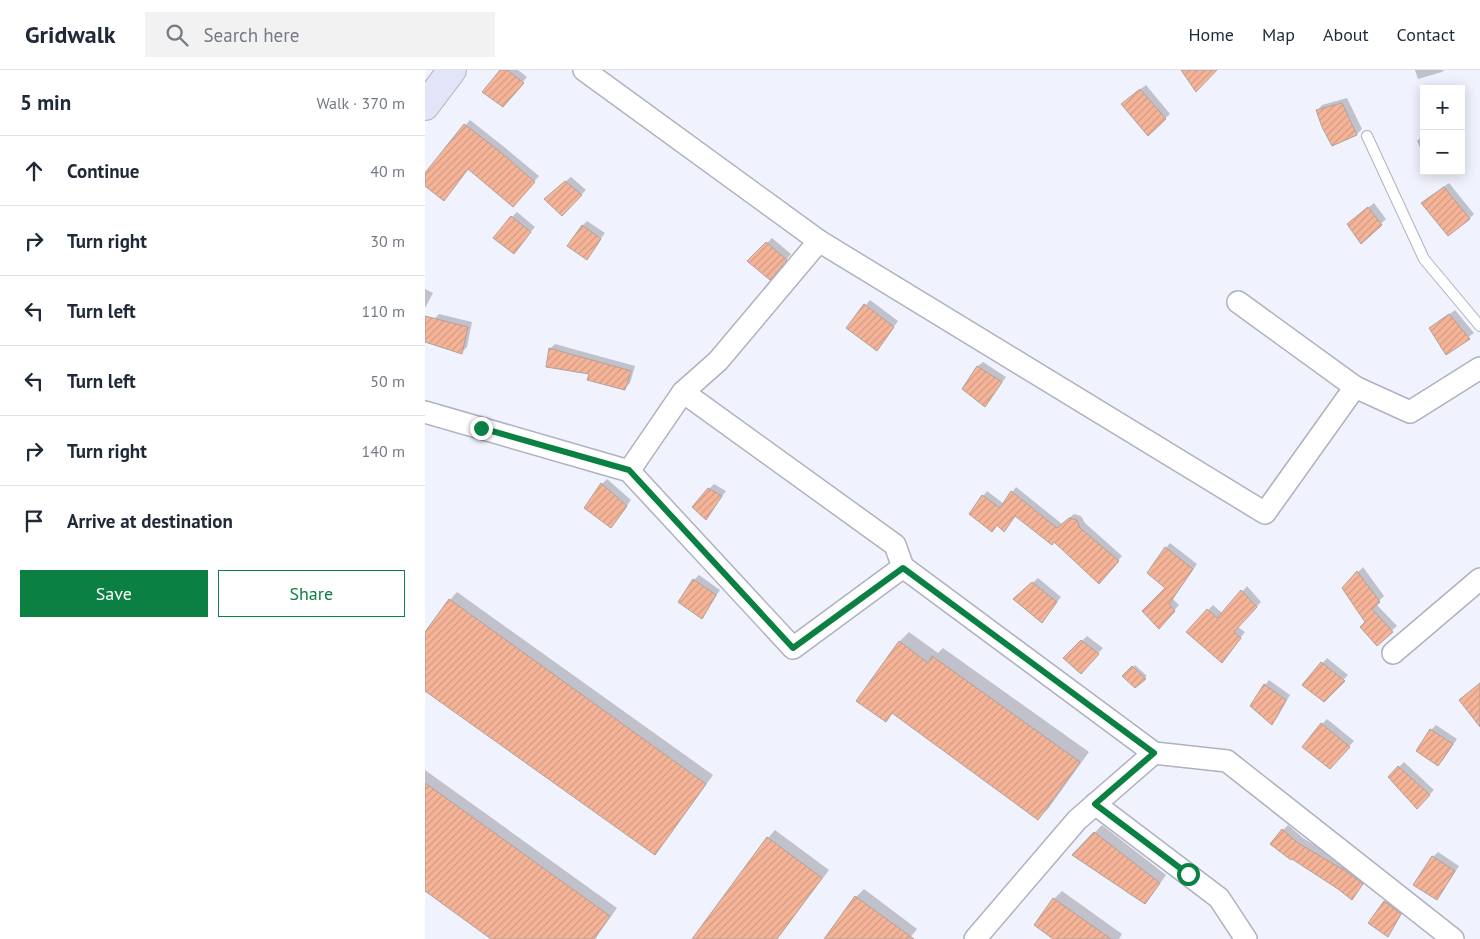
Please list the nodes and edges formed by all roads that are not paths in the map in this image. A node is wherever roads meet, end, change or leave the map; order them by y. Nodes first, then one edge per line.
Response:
1 (447, 70) edge
2 (584, 70) edge
3 (425, 106) edge
4 (1367, 136) dead end
5 (819, 241) junction
6 (1239, 302) dead end
7 (1480, 326) edge
8 (1480, 368) edge
9 (1355, 387) junction
10 (683, 392) junction
11 (425, 412) edge
12 (629, 470) junction
13 (903, 568) junction
14 (1480, 579) edge
15 (1393, 653) dead end
16 (1154, 753) junction
17 (1095, 804) junction
18 (975, 939) edge
19 (1246, 939) edge
20 (1453, 939) edge

1 - 3 street
2 - 5 street
4 - 7 lane
5 - 9 street
5 - 10 street
6 - 9 street
8 - 9 street
10 - 12 street
10 - 13 street
11 - 12 street
12 - 13 street
13 - 16 street
14 - 15 street
16 - 17 street
16 - 20 street
17 - 18 street
17 - 19 street

